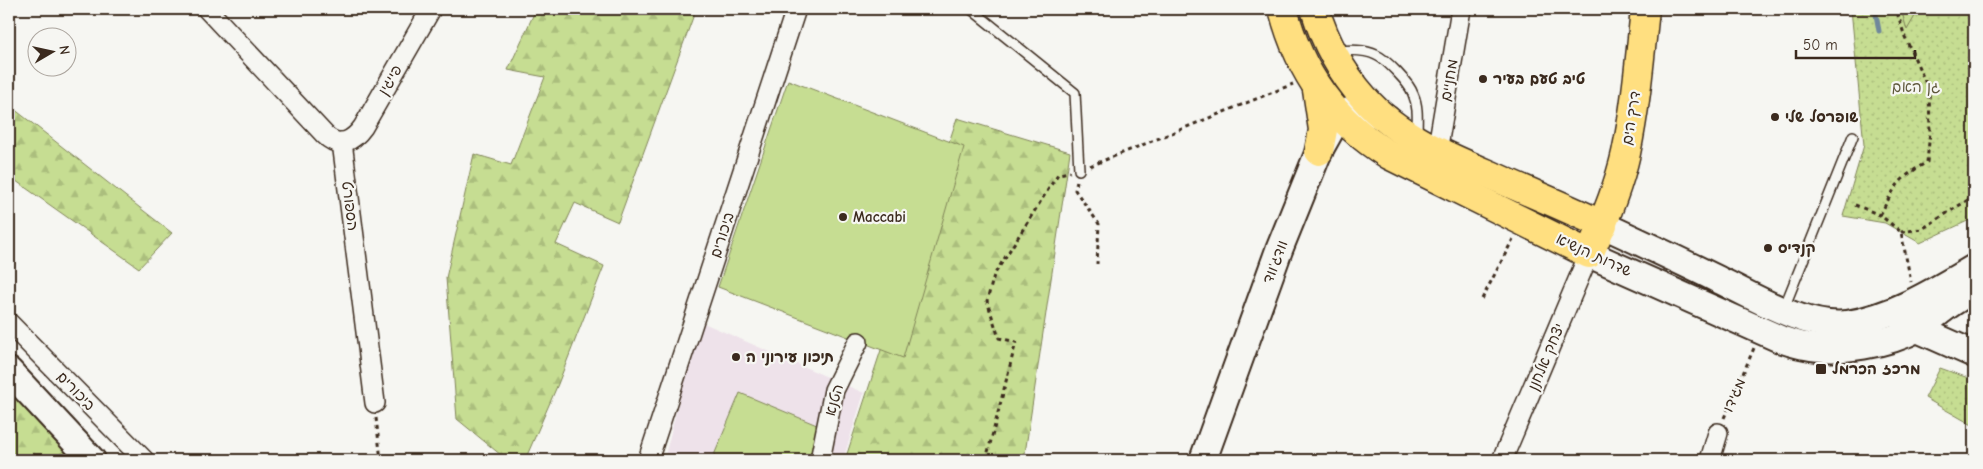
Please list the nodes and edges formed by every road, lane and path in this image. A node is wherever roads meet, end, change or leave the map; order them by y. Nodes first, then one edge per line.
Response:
1 (207, 9) edge
2 (430, 9) edge
3 (796, 9) edge
4 (972, 9) edge
5 (1316, 9) edge
6 (1645, 9) edge
7 (1896, 9) edge
8 (1457, 14) edge
9 (1282, 16) edge
10 (1332, 52) junction
11 (1309, 85) junction
12 (1340, 118) junction
13 (1387, 119) junction
14 (1853, 136) dead end
15 (342, 142) junction
16 (1427, 145) junction
17 (1319, 151) junction
18 (1079, 170) junction
19 (1617, 186) junction
20 (1974, 196) edge
21 (1856, 205) dead end
22 (1578, 214) junction
23 (1880, 215) junction
24 (1522, 221) junction
25 (1603, 225) junction
26 (1901, 232) junction
27 (1590, 254) junction
28 (1097, 264) dead end
29 (1974, 268) edge
30 (1911, 284) dead end
31 (1974, 289) edge
32 (1482, 299) dead end
33 (1951, 304) junction
34 (1782, 310) junction
35 (1864, 320) junction
36 (9, 322) edge
37 (1918, 328) junction
38 (1762, 331) junction
39 (858, 342) dead end
40 (1968, 351) edge
41 (9, 371) edge
42 (375, 403) joint
43 (1718, 432) joint
44 (92, 460) edge
45 (144, 460) edge
46 (381, 460) edge
47 (648, 460) edge
48 (820, 460) edge
49 (986, 460) edge
50 (1203, 460) edge
51 (1502, 460) edge
52 (1710, 460) edge

1 - 15 street
2 - 15 street, פייגין
3 - 47 street, ביכורים
4 - 18 lane
5 - 9 street
5 - 10 main road, שדרות הנשיא
6 - 19 main road, דרך הים
7 - 23 path
8 - 16 street, מחניים
9 - 11 main road, שדרות הנשיא
10 - 13 main road, שדרות הנשיא
10 - 16 lane
11 - 12 main road, שדרות הנשיא
11 - 17 main road
11 - 18 path
12 - 13 street
12 - 17 street, וודג'ווד
12 - 24 main road, שדרות הנשיא
13 - 16 main road, שדרות הנשיא
14 - 34 lane
15 - 42 street, הספורט
16 - 22 main road, שדרות הנשיא
17 - 50 street, וודג'ווד
18 - 28 path
18 - 49 path
19 - 22 main road
19 - 25 main road, דרך הים
20 - 26 path
21 - 23 path
22 - 25 main road, שדרות הנשיא
23 - 26 path
24 - 27 main road, שדרות הנשיא
24 - 32 path
25 - 27 main road, דרך הים
25 - 34 street, שדרות הנשיא
26 - 30 path
27 - 38 street, שדרות הנשיא
27 - 51 street, יצחק אלחנן
29 - 35 street, שדרות הנשיא
31 - 33 street, שדרות הנשיא
33 - 37 street, שדרות הנשיא
33 - 40 street
34 - 35 street, שדרות הנשיא
35 - 37 street
36 - 45 street, ביכורים
37 - 38 street, שדרות הנשיא
37 - 40 street
38 - 43 path, מגידו
39 - 48 street, הטנא
41 - 44 street
42 - 46 path
43 - 52 street

